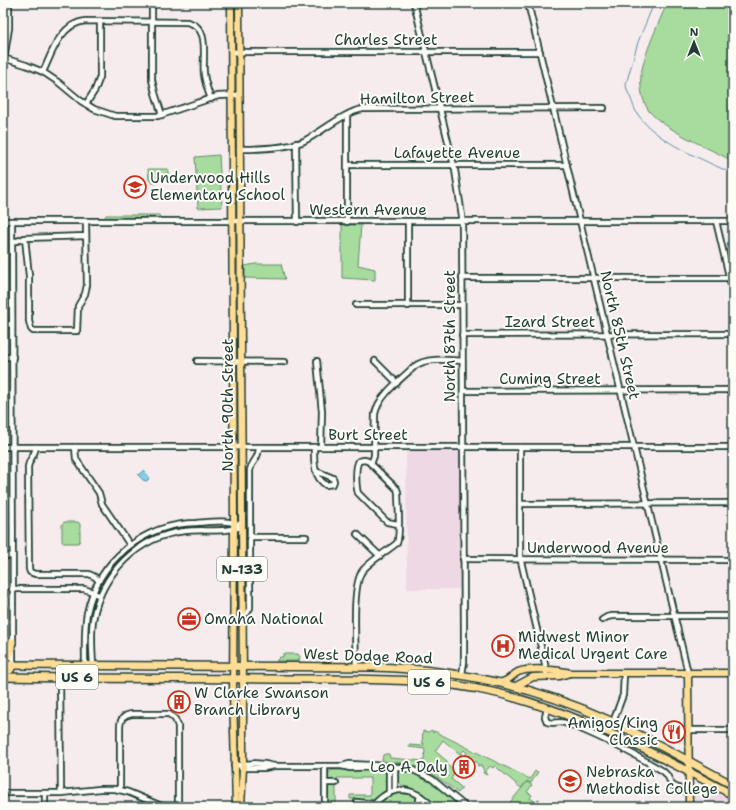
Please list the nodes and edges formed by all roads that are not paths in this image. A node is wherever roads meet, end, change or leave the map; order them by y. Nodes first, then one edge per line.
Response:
1 (10, 3) edge
2 (152, 3) edge
3 (231, 3) edge
4 (239, 3) edge
5 (414, 3) edge
6 (528, 3) edge
7 (100, 22) junction
8 (152, 22) junction
9 (232, 52) junction
10 (239, 52) junction
11 (426, 52) junction
12 (540, 52) junction
13 (4, 58) edge
14 (43, 72) junction
15 (232, 95) junction
16 (239, 95) junction
17 (211, 99) junction
18 (86, 104) junction
19 (553, 108) junction
20 (604, 108) dead end
21 (440, 109) junction
22 (162, 115) junction
23 (346, 116) junction
24 (296, 143) junction
25 (240, 149) junction
26 (347, 165) junction
27 (454, 165) junction
28 (567, 165) junction
29 (3, 221) edge
30 (12, 221) junction
31 (716, 221) junction
32 (733, 221) edge
33 (86, 222) junction
34 (233, 222) junction
35 (240, 222) junction
36 (297, 222) junction
37 (347, 222) junction
38 (408, 222) junction
39 (462, 222) junction
40 (580, 222) junction
41 (86, 236) junction
42 (25, 238) junction
43 (12, 241) junction
44 (462, 278) junction
45 (594, 278) junction
46 (729, 278) junction
47 (733, 293) edge
48 (356, 305) dead end
49 (462, 305) junction
50 (408, 306) junction
51 (12, 324) junction
52 (3, 325) edge
53 (607, 334) junction
54 (733, 334) edge
55 (462, 335) junction
56 (3, 357) edge
57 (13, 357) junction
58 (197, 361) dead end
59 (317, 361) dead end
60 (375, 361) dead end
61 (462, 361) junction
62 (233, 362) junction
63 (240, 362) junction
64 (285, 362) dead end
65 (397, 383) junction
66 (733, 390) edge
67 (463, 391) junction
68 (621, 391) junction
69 (3, 447) edge
70 (13, 447) junction
71 (36, 447) junction
72 (74, 447) junction
73 (234, 447) junction
74 (241, 447) junction
75 (259, 447) junction
76 (314, 447) junction
77 (321, 447) junction
78 (375, 447) junction
79 (463, 447) junction
80 (520, 447) junction
81 (634, 447) junction
82 (733, 447) edge
83 (371, 464) junction
84 (316, 471) dead end
85 (648, 503) junction
86 (733, 503) edge
87 (520, 504) junction
88 (234, 523) junction
89 (398, 524) junction
90 (242, 526) junction
91 (234, 530) junction
92 (357, 534) dead end
93 (250, 537) junction
94 (306, 537) dead end
95 (130, 545) junction
96 (3, 556) edge
97 (12, 556) junction
98 (380, 556) junction
99 (464, 559) junction
100 (520, 560) junction
101 (662, 560) junction
102 (733, 560) edge
103 (99, 581) junction
104 (12, 589) junction
105 (93, 592) junction
106 (100, 596) junction
107 (242, 615) junction
108 (675, 616) junction
109 (733, 616) edge
110 (86, 619) junction
111 (602, 620) dead end
112 (93, 621) junction
113 (12, 642) junction
114 (3, 661) edge
115 (3, 665) edge
116 (13, 665) junction
117 (85, 665) junction
118 (93, 665) junction
119 (233, 666) junction
120 (243, 666) junction
121 (356, 667) junction
122 (3, 671) edge
123 (546, 673) junction
124 (624, 673) junction
125 (688, 673) junction
126 (733, 673) edge
127 (462, 674) junction
128 (3, 677) edge
129 (60, 677) junction
130 (233, 678) junction
131 (243, 678) junction
132 (502, 682) junction
133 (516, 686) junction
134 (488, 691) junction
135 (547, 708) junction
136 (613, 722) junction
137 (689, 730) junction
138 (733, 730) edge
139 (689, 762) junction
140 (234, 766) junction
141 (243, 766) junction
142 (325, 766) junction
143 (389, 766) junction
144 (395, 767) junction
145 (689, 772) junction
146 (325, 783) junction
147 (336, 783) dead end
148 (733, 785) edge
149 (120, 790) junction
150 (395, 791) junction
151 (3, 793) edge
152 (45, 793) junction
153 (61, 793) junction
154 (689, 793) junction
155 (388, 794) junction
156 (733, 795) edge
157 (420, 796) junction
158 (357, 802) dead end
159 (373, 806) edge
160 (45, 807) edge
161 (164, 807) edge
162 (178, 807) edge
163 (236, 807) edge
164 (241, 807) edge
165 (325, 807) edge
166 (421, 807) edge
167 (433, 807) edge
168 (466, 807) edge
169 (689, 807) edge

1 - 13 street
2 - 8 street
3 - 9 main road, North 90th Street / N-133
4 - 10 main road, North 90th Street / N-133
5 - 11 street, North 87th Street
6 - 12 street, North 85th Street
7 - 8 street
7 - 14 street
7 - 18 street
8 - 17 street
8 - 22 street
9 - 10 street, Charles Street
9 - 15 main road, North 90th Street / N-133
10 - 11 street, Charles Street
10 - 16 main road, North 90th Street / N-133
11 - 12 street, Charles Street
11 - 21 street, North 87th Street
12 - 19 street, North 85th Street
13 - 14 street
14 - 18 street
15 - 16 street
15 - 17 street
15 - 34 main road, North 90th Street / N-133
16 - 25 main road, North 90th Street / N-133
17 - 22 street
18 - 22 street
19 - 20 street, Hamilton Street
19 - 21 street, Hamilton Street
19 - 28 street, North 85th Street
21 - 23 street, Hamilton Street
21 - 27 street, North 87th Street
23 - 24 street, Hamilton Street
23 - 26 street
24 - 25 street, Hamilton Street
24 - 36 street
25 - 35 main road, North 90th Street / N-133
26 - 27 street, Lafayette Avenue
26 - 37 street
27 - 28 street, Lafayette Avenue
27 - 39 street, North 87th Street
28 - 40 street, North 85th Street
29 - 30 street, Western Avenue
30 - 33 street, Western Avenue
30 - 43 street
31 - 32 street, Western Avenue
31 - 40 street, Western Avenue
31 - 46 street
33 - 34 street, Western Avenue
33 - 41 street
34 - 35 street, Western Avenue
34 - 62 main road, North 90th Street / N-133
35 - 36 street, Western Avenue
35 - 63 main road, North 90th Street / N-133
36 - 37 street, Western Avenue
37 - 38 street, Western Avenue
38 - 39 street, Western Avenue
38 - 50 street
39 - 40 street, Western Avenue
39 - 44 street, North 87th Street
40 - 45 street, North 85th Street
41 - 42 street
41 - 42 street
42 - 43 street
43 - 51 street
44 - 45 street
44 - 49 street, North 87th Street
45 - 46 street
45 - 53 street, North 85th Street
46 - 47 street
48 - 50 street
49 - 50 street
49 - 55 street, North 87th Street
51 - 52 street
51 - 57 street
53 - 54 street, Izard Street
53 - 55 street, Izard Street
53 - 68 street, North 85th Street
55 - 61 street, North 87th Street
56 - 57 street
57 - 70 street
58 - 62 street
59 - 77 street
60 - 65 street
61 - 65 street
61 - 67 street, North 87th Street
62 - 63 street
62 - 73 main road, North 90th Street / N-133
63 - 64 street
63 - 74 main road, North 90th Street / N-133
65 - 78 street
66 - 68 street, Cuming Street
67 - 68 street, Cuming Street
67 - 79 street, North 87th Street
68 - 81 street, North 85th Street
69 - 70 street, Burt Street
70 - 71 street, Burt Street
70 - 97 street
71 - 72 street, Burt Street
71 - 103 street
72 - 73 street, Burt Street
72 - 95 street
73 - 74 street, Burt Street
73 - 88 main road, North 90th Street / N-133
74 - 75 street, Burt Street
74 - 90 main road, North 90th Street / N-133
75 - 76 street, Burt Street
75 - 93 street
76 - 77 street, Burt Street
76 - 84 street
77 - 78 street, Burt Street
78 - 79 street, Burt Street
78 - 83 street
79 - 80 street, Burt Street
79 - 99 street, North 87th Street
80 - 81 street, Burt Street
80 - 87 street
81 - 82 street, Burt Street
81 - 85 street, North 85th Street
83 - 89 street
83 - 89 street
85 - 86 street
85 - 87 street
85 - 101 street, North 85th Street
87 - 100 street
88 - 90 street
88 - 91 main road, North 90th Street / N-133
88 - 95 street
89 - 98 street
90 - 91 street
90 - 107 main road, North 90th Street / N-133
91 - 106 street
91 - 119 main road, North 90th Street / N-133
92 - 98 street
93 - 94 street
93 - 107 street
95 - 103 street
96 - 97 street
97 - 104 street
98 - 121 street
99 - 100 street, Underwood Avenue
99 - 127 street, North 87th Street
100 - 101 street, Underwood Avenue
100 - 123 street
101 - 102 street, Underwood Avenue
101 - 108 street, North 85th Street
103 - 105 street
104 - 105 street
104 - 113 street
105 - 106 street
105 - 110 street
106 - 112 street
107 - 120 main road, North 90th Street / N-133
108 - 109 street
108 - 111 street
108 - 125 street, North 85th Street
110 - 112 street
110 - 117 street
112 - 118 street
113 - 114 highway
113 - 116 street
115 - 116 highway, West Dodge Road / US 6
116 - 117 highway, West Dodge Road / US 6
116 - 122 highway
117 - 118 highway, West Dodge Road / US 6
118 - 119 highway, West Dodge Road / US 6
119 - 120 highway, West Dodge Road / US 6
119 - 130 main road, North 90th Street / N-133
120 - 121 highway, West Dodge Road / US 6
120 - 131 main road, North 90th Street / N-133
121 - 127 highway, West Dodge Road / US 6
123 - 124 main road
123 - 132 main road
123 - 133 main road
124 - 125 main road
124 - 136 street
125 - 126 main road
125 - 137 main road
127 - 132 highway, West Dodge Road / US 6
128 - 129 highway, West Dodge Road / US 6
129 - 130 highway, West Dodge Road / US 6
129 - 153 street
130 - 131 highway, West Dodge Road / US 6
130 - 140 main road, North 90th Street
131 - 134 highway, West Dodge Road / US 6
131 - 141 main road, North 90th Street
132 - 133 highway, West Dodge Road / US 6
133 - 134 highway
133 - 136 highway, West Dodge Road / US 6
134 - 135 highway, West Dodge Road / US 6
135 - 145 highway, West Dodge Road / US 6
135 - 154 street
136 - 139 highway, West Dodge Road / US 6
137 - 138 street
137 - 139 main road
139 - 145 main road
139 - 148 highway, West Dodge Road / US 6
140 - 141 street
140 - 163 main road, North 90th Street
141 - 142 street
141 - 164 main road, North 90th Street
142 - 143 street
142 - 146 street
143 - 144 street
143 - 155 street
144 - 150 street
144 - 168 street
145 - 154 main road
145 - 156 highway, West Dodge Road / US 6
146 - 147 street
146 - 165 street
149 - 153 street
149 - 161 street
149 - 162 street
150 - 155 street
150 - 157 street
151 - 152 street
152 - 153 street
152 - 160 street
154 - 169 main road
155 - 159 street
157 - 166 street
157 - 167 street
158 - 159 street

